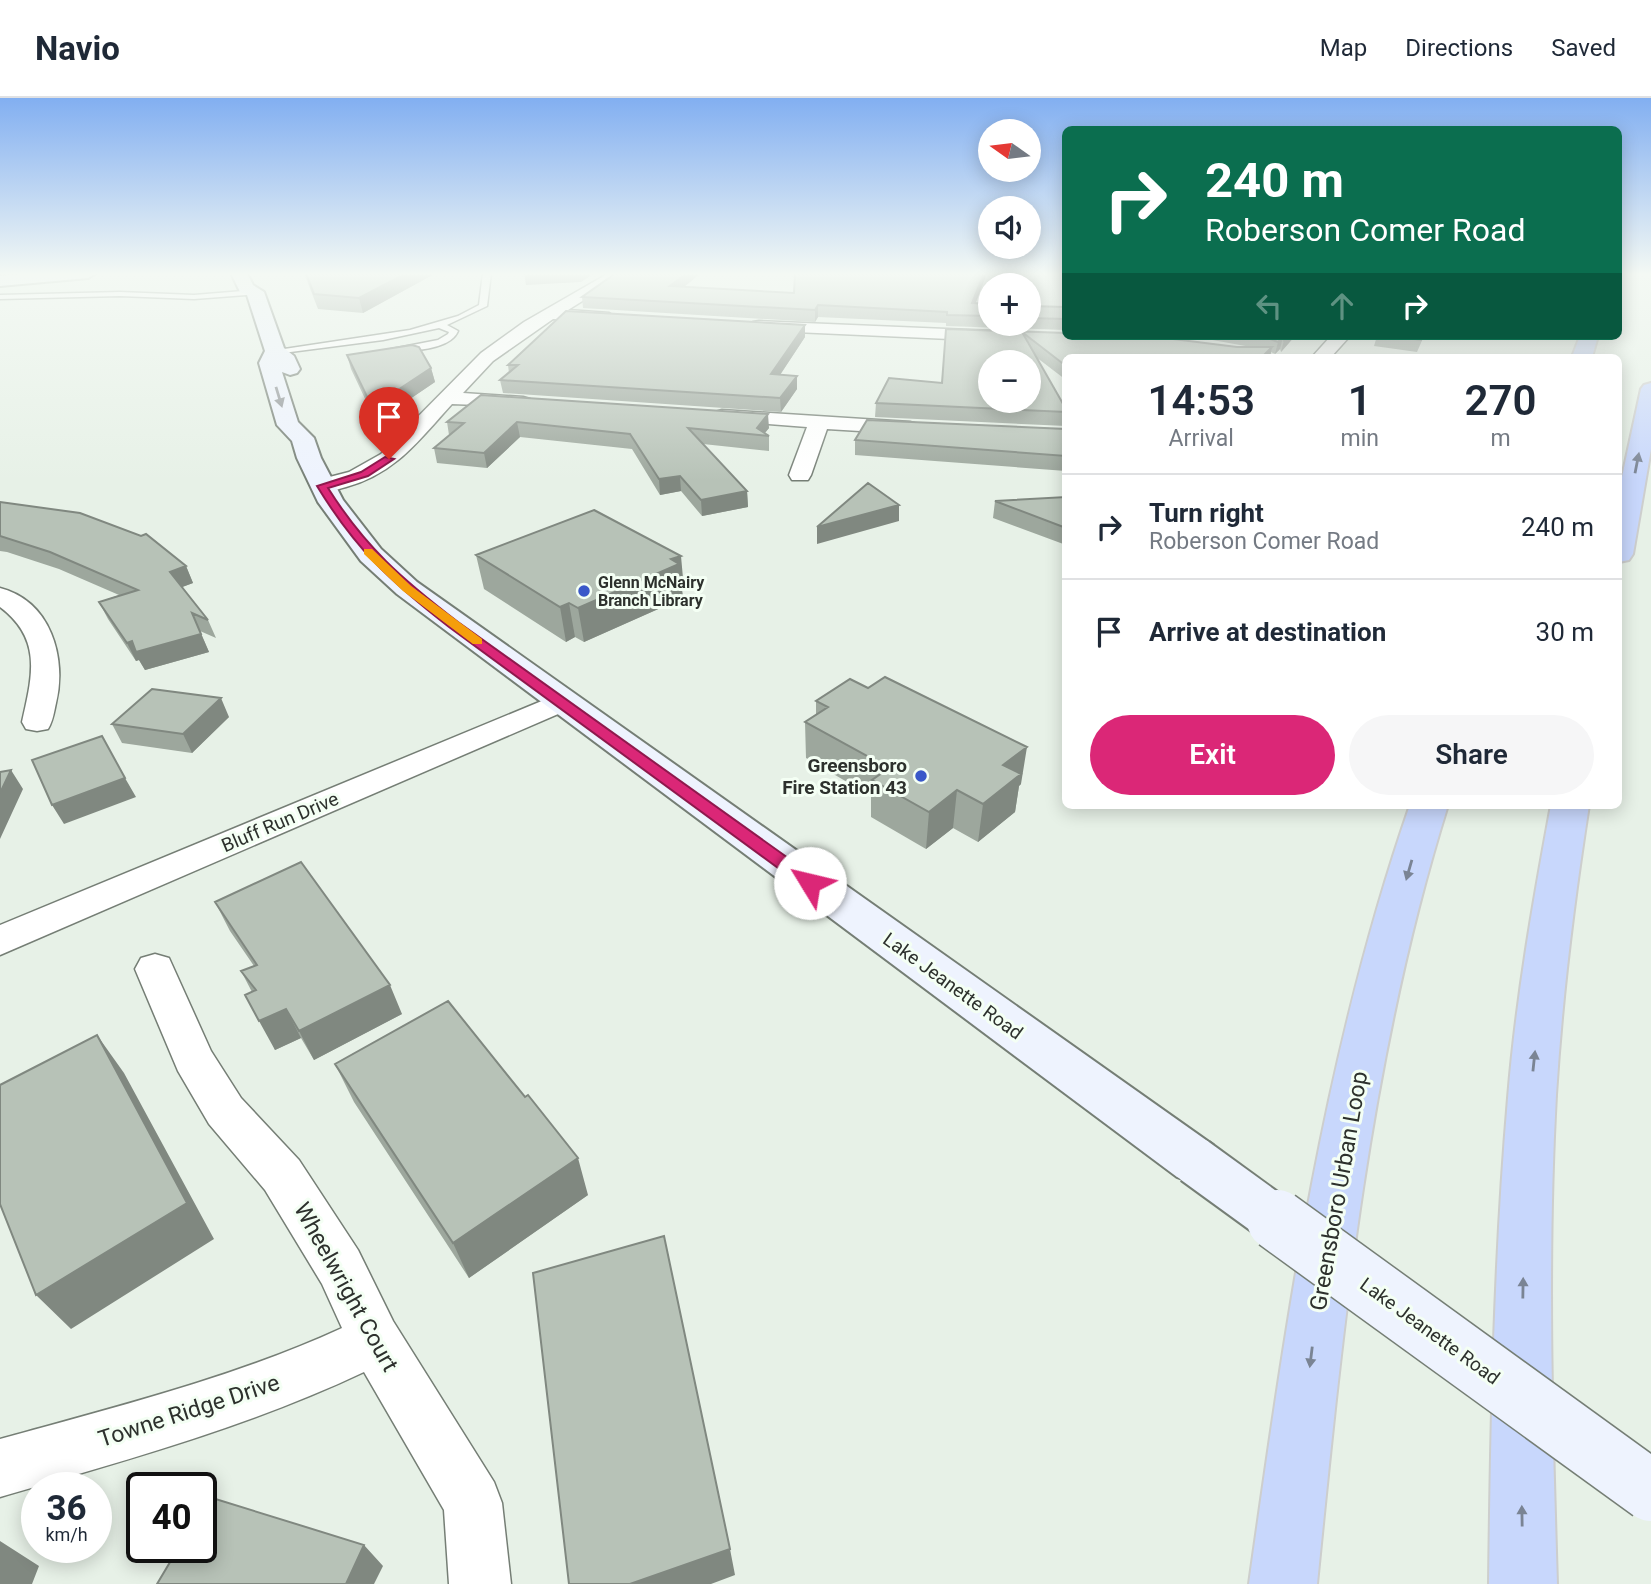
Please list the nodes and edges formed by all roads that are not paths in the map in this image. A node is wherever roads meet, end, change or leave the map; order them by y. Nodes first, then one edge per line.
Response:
1 (273, 342) edge
2 (333, 342) edge
3 (438, 342) edge
4 (509, 342) edge
5 (275, 351) junction
6 (376, 352) edge
7 (1651, 389) edge
8 (446, 398) junction
9 (542, 404) edge
10 (709, 415) edge
11 (819, 423) junction
12 (930, 429) edge
13 (800, 475) dead end
14 (322, 486) junction
15 (1622, 539) edge
16 (0, 596) edge
17 (561, 702) junction
18 (37, 722) dead end
19 (1428, 809) edge
20 (1569, 809) edge
21 (0, 941) edge
22 (155, 969) dead end
23 (374, 1340) junction
24 (0, 1468) edge
25 (1651, 1491) edge
26 (480, 1584) edge
27 (1283, 1584) edge
28 (1522, 1584) edge

1 - 5 street, Lake Jeanette Road
2 - 5 lane
3 - 6 lane
4 - 8 street
5 - 14 street, Lake Jeanette Road
15 -> 7 highway
8 - 9 street
8 - 14 street
10 - 11 street
11 - 12 street
11 - 13 street
14 - 17 street, Lake Jeanette Road
16 - 18 street
17 - 21 street, Bluff Run Drive
17 - 25 street, Lake Jeanette Road, bridge
19 -> 27 highway, Greensboro Urban Loop
28 -> 20 highway
22 - 23 street, Wheelwright Court
23 - 24 street, Towne Ridge Drive
23 - 26 street, Wheelwright Court

